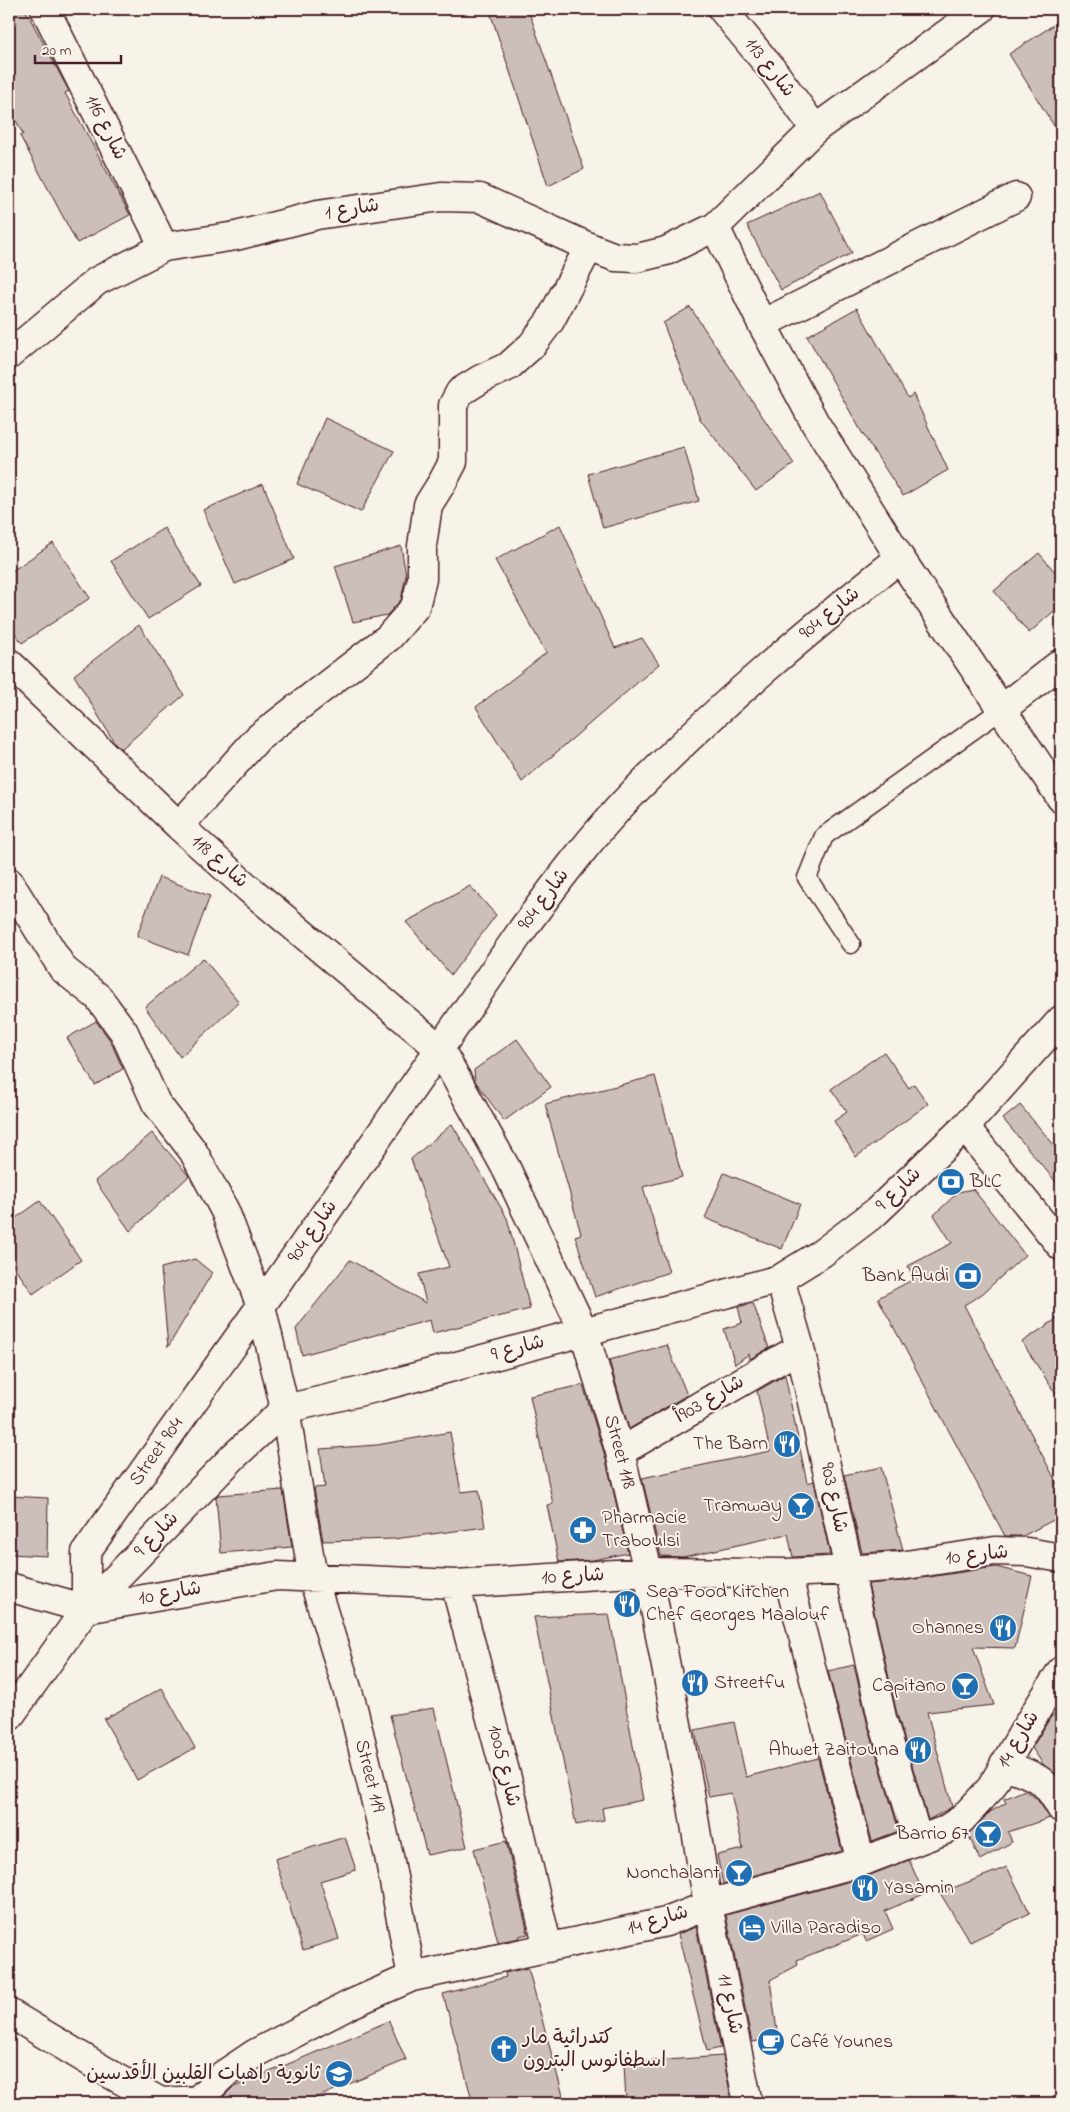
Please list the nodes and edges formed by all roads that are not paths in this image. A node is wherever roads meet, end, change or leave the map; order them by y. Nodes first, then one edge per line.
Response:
1 (45, 9) edge
2 (722, 9) edge
3 (981, 9) edge
4 (815, 129) junction
5 (1016, 197) dead end
6 (715, 227) junction
7 (164, 247) junction
8 (589, 247) junction
9 (762, 324) junction
10 (9, 355) edge
11 (900, 558) junction
12 (1061, 663) edge
13 (9, 664) edge
14 (1001, 710) junction
15 (1061, 798) edge
16 (179, 826) junction
17 (9, 882) edge
18 (851, 944) dead end
19 (1059, 1025) edge
20 (440, 1049) junction
21 (965, 1127) junction
22 (1061, 1246) edge
23 (780, 1279) junction
24 (261, 1306) junction
25 (584, 1332) junction
26 (800, 1348) junction
27 (285, 1409) junction
28 (620, 1452) junction
29 (1061, 1558) edge
30 (848, 1570) junction
31 (648, 1572) junction
32 (788, 1574) junction
33 (313, 1578) junction
34 (455, 1584) junction
35 (9, 1588) edge
36 (86, 1609) junction
37 (1060, 1679) edge
38 (9, 1717) edge
39 (1004, 1764) junction
40 (1061, 1808) edge
41 (918, 1840) junction
42 (861, 1862) junction
43 (708, 1905) junction
44 (548, 1948) junction
45 (412, 1977) junction
46 (9, 2013) edge
47 (197, 2102) edge
48 (160, 2103) edge
49 (748, 2103) edge

1 - 7 street, شارع 116
2 - 4 street, شارع 113
3 - 4 street, شارع 1
4 - 6 street, شارع 1
5 - 9 street
6 - 8 street, شارع 1
6 - 9 street
7 - 8 street, شارع 1
7 - 10 street, شارع 1
8 - 16 street
9 - 11 street
11 - 14 street
11 - 20 street, شارع 904
12 - 14 street
13 - 16 street, شارع 118
14 - 15 street
14 - 18 lane
16 - 20 street, شارع 118
17 - 24 street, Street 119
19 - 21 street, شارع 9
20 - 24 street, شارع 904
20 - 25 street, Street 118
21 - 22 street
21 - 23 street, شارع 9
23 - 25 street, شارع 9
23 - 26 street, شارع 903
24 - 27 street, Street 119
24 - 36 street, Street 904
25 - 27 street, شارع 9
25 - 28 street, Street 118
26 - 28 street, شارع 903أ
26 - 30 street, شارع 903
27 - 33 street, Street 119
27 - 36 street, شارع 9
28 - 31 street, Street 118
29 - 30 street, شارع 10
30 - 32 street, شارع 10
30 - 41 street, شارع 903
31 - 32 street, شارع 10
31 - 34 street, شارع 10
31 - 43 street, Street 118
32 - 42 street
33 - 34 street, شارع 10
33 - 36 street, شارع 10
33 - 45 street, Street 119
34 - 44 street, شارع 1005
35 - 36 street
36 - 38 street, شارع 9
37 - 39 street, شارع 14
39 - 40 street
39 - 41 street, شارع 14
41 - 42 street, شارع 14
42 - 43 street, شارع 14
43 - 44 street, شارع 14
43 - 49 street, شارع 11
44 - 45 street, شارع 14
45 - 47 street, شارع 14
46 - 48 street
47 - 48 street

